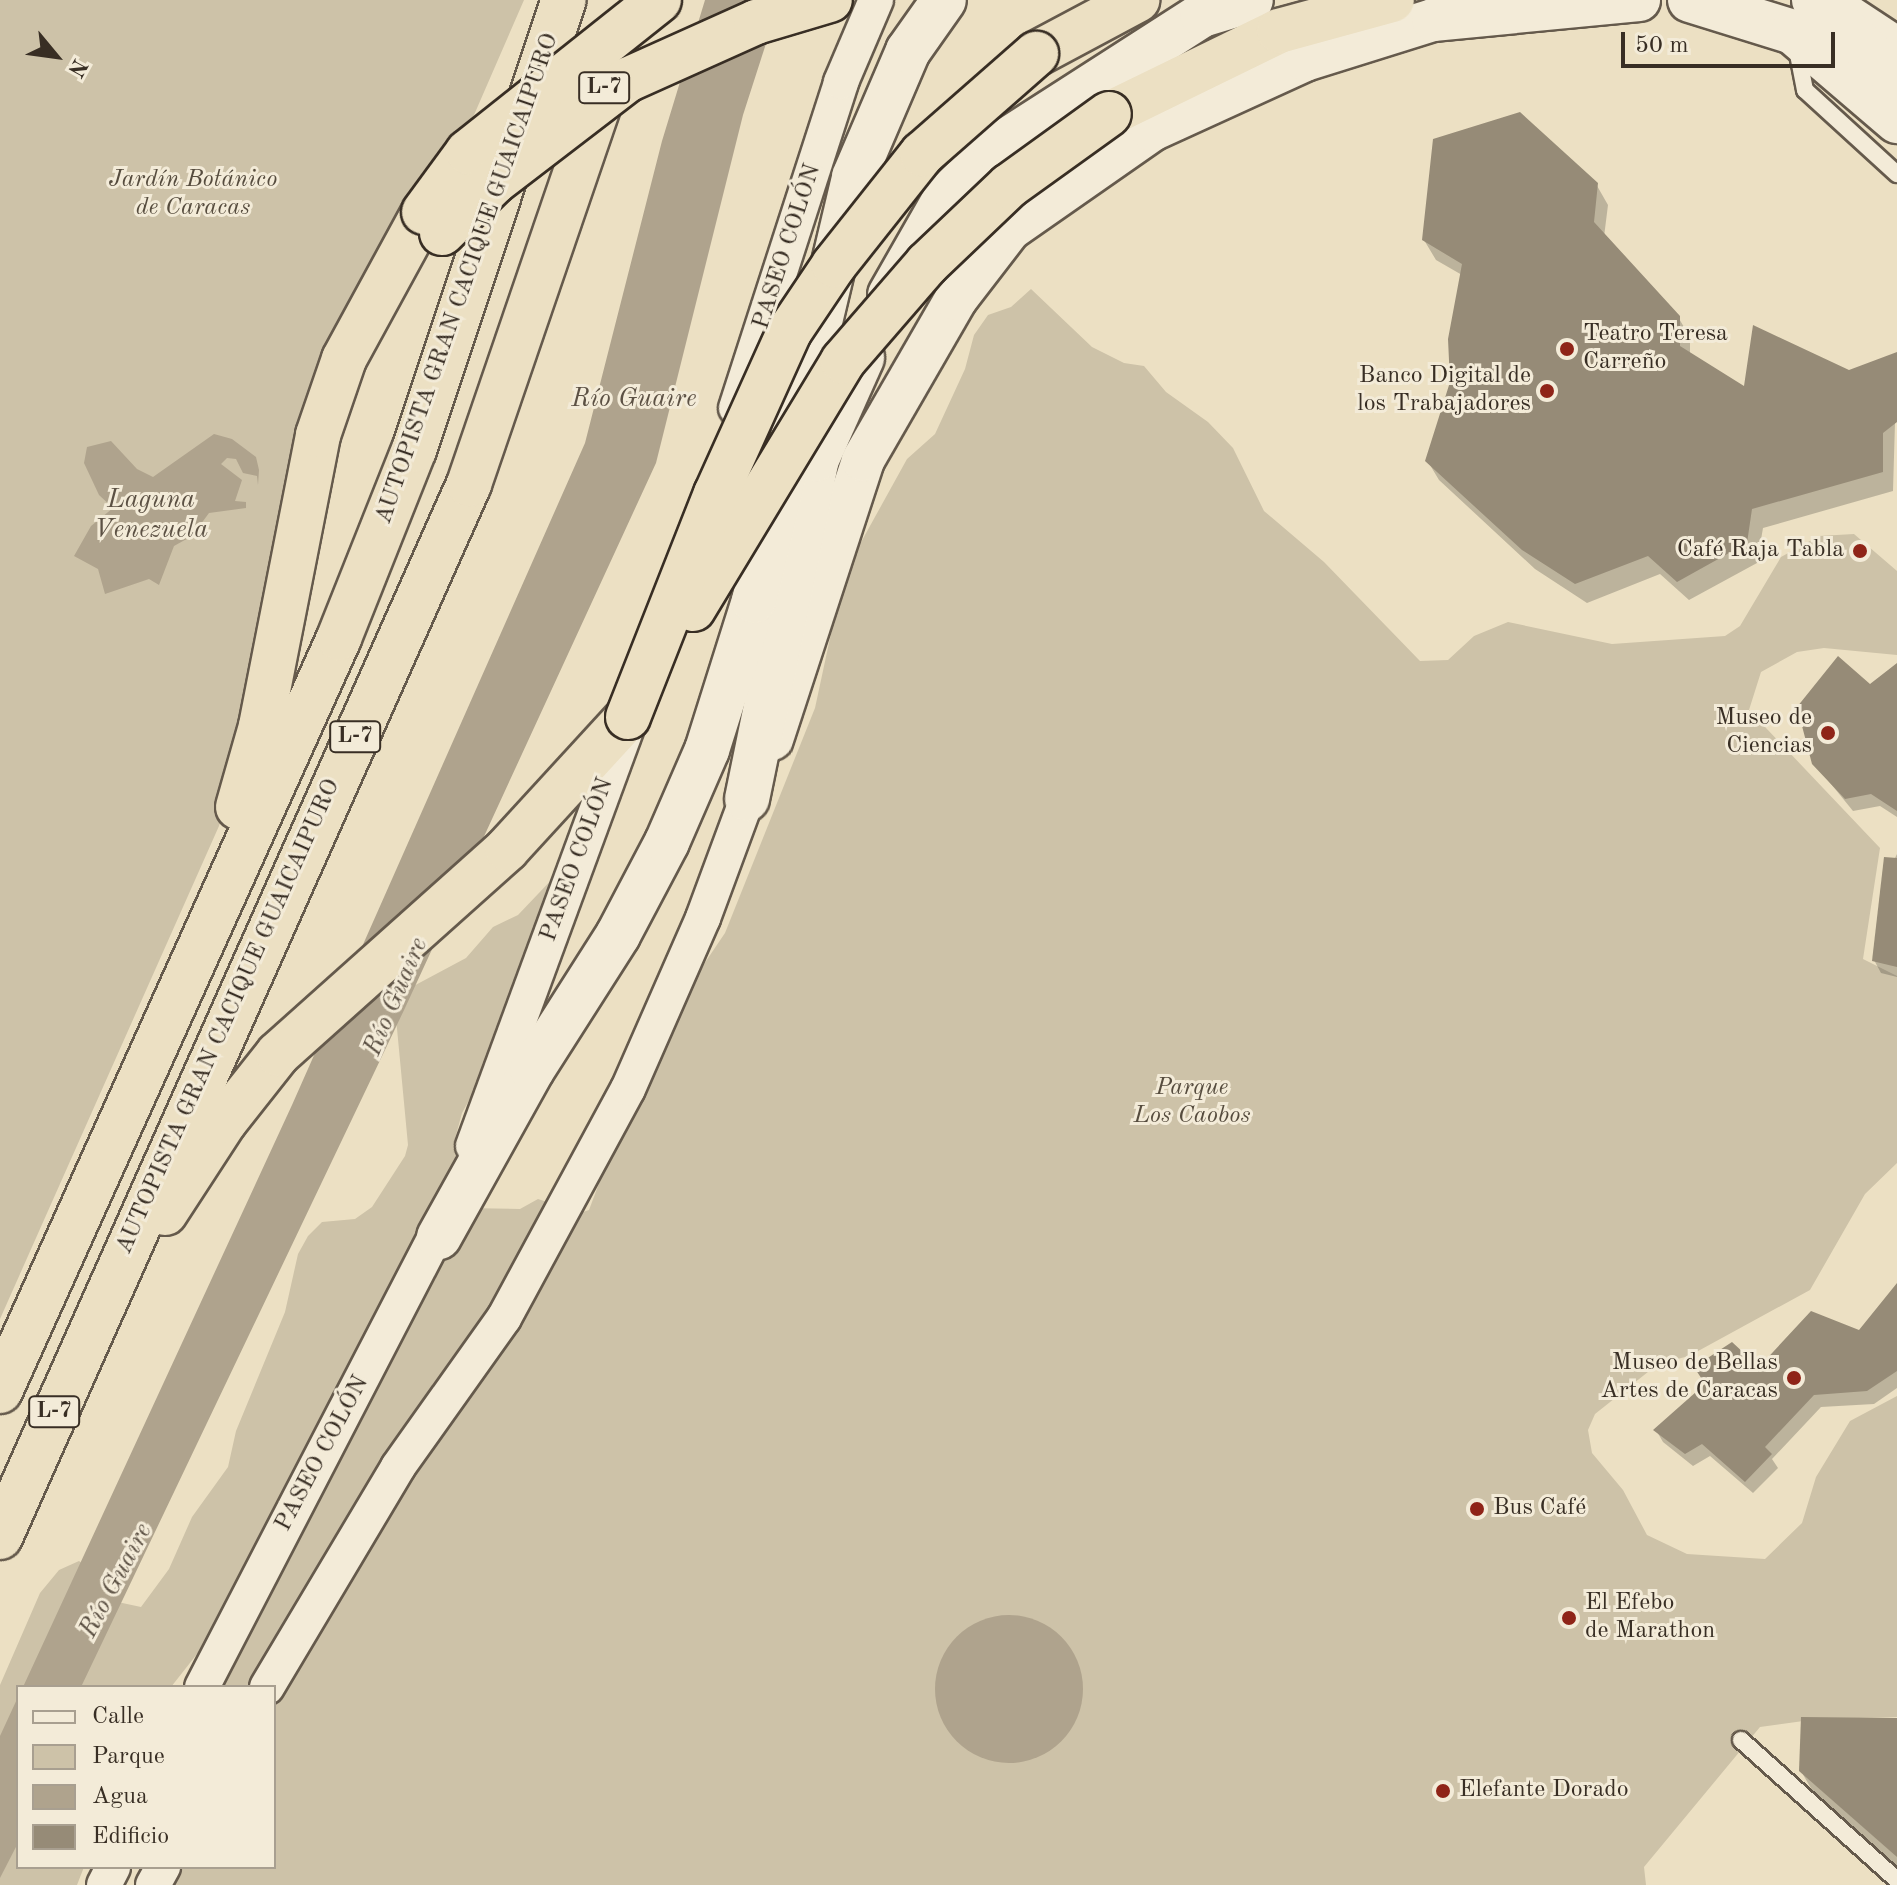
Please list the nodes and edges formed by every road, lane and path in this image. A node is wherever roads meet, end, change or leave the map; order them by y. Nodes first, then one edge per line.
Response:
1 (564, 0) edge
2 (633, 0) edge
3 (659, 0) edge
4 (830, 0) edge
5 (876, 0) edge
6 (944, 0) edge
7 (1137, 0) edge
8 (1251, 0) edge
9 (1392, 0) edge
10 (1639, 0) edge
11 (1690, 0) edge
12 (1831, 0) edge
13 (1804, 16) edge
14 (1881, 25) edge
15 (1897, 78) edge
16 (1897, 97) edge
17 (1897, 121) edge
18 (1897, 174) edge
19 (433, 223) junction
20 (628, 717) junction
21 (747, 799) junction
22 (192, 963) junction
23 (439, 1237) junction
24 (108, 1288) junction
25 (0, 1391) edge
26 (0, 1537) edge
27 (203, 1685) edge
28 (268, 1685) edge
29 (1741, 1740) dead end
30 (1897, 1880) edge

1 - 22 highway, AUTOPISTA GRAN CACIQUE GUAICAIPURO / L-7
2 - 24 highway, AUTOPISTA GRAN CACIQUE GUAICAIPURO / L-7
3 - 19 highway, bridge
4 - 19 highway, bridge
5 - 23 street, PASEO COLÓN
6 - 23 main road
7 - 20 highway, bridge
8 - 21 main road
9 - 20 highway, bridge
10 - 21 street
11 - 13 main road
12 - 14 street
13 - 15 main road
13 - 16 main road
13 - 17 main road
13 - 18 lane
19 - 22 highway
20 - 24 highway
21 - 28 street
22 - 25 highway, AUTOPISTA GRAN CACIQUE GUAICAIPURO / L-7
23 - 27 street, PASEO COLÓN
24 - 26 highway, AUTOPISTA GRAN CACIQUE GUAICAIPURO / L-7
29 - 30 lane

